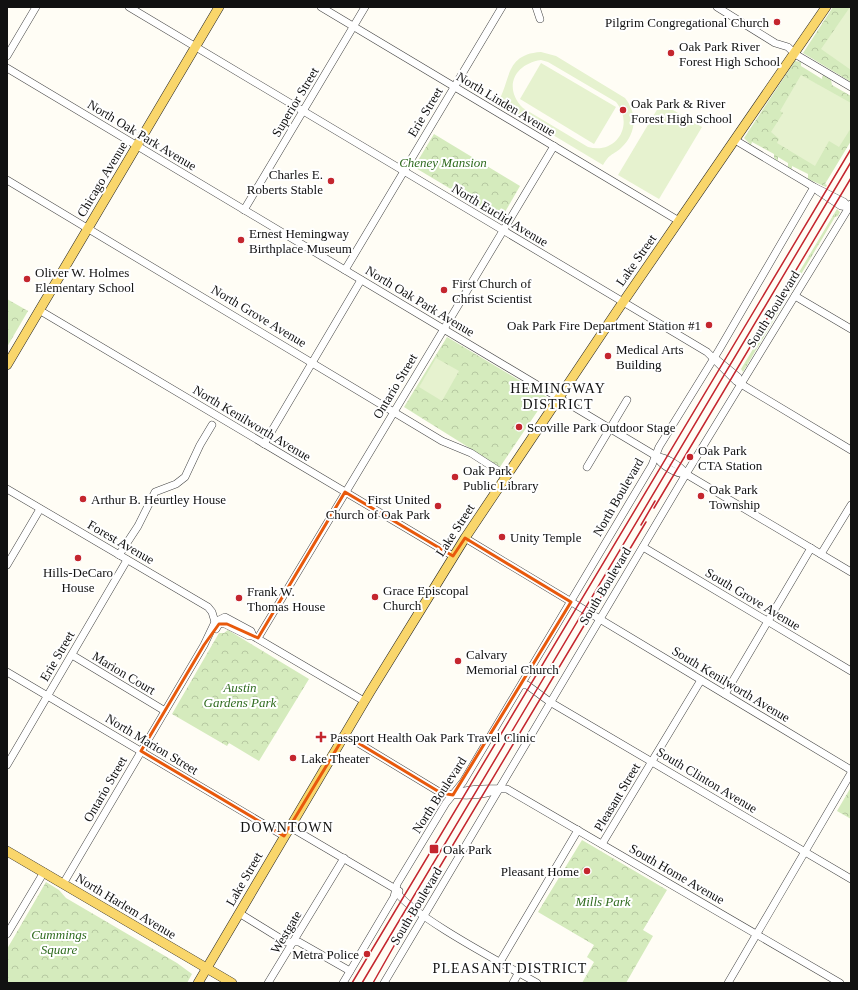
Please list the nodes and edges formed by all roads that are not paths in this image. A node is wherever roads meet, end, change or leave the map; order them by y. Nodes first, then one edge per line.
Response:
1 (36, 7) edge
2 (129, 7) edge
3 (219, 7) edge
4 (321, 7) edge
5 (366, 7) edge
6 (502, 7) edge
7 (536, 7) edge
8 (717, 7) edge
9 (826, 7) edge
10 (540, 19) dead end
11 (354, 27) junction
12 (195, 47) junction
13 (794, 54) junction
14 (7, 56) edge
15 (7, 68) edge
16 (454, 87) junction
17 (851, 87) edge
18 (303, 111) junction
19 (735, 140) junction
20 (137, 146) junction
21 (554, 146) junction
22 (404, 171) junction
23 (7, 180) edge
24 (814, 187) junction
25 (850, 207) edge
26 (244, 210) junction
27 (679, 221) junction
28 (88, 228) junction
29 (503, 231) junction
30 (345, 270) junction
31 (361, 280) junction
32 (795, 296) junction
33 (623, 302) junction
34 (39, 310) junction
35 (444, 329) junction
36 (851, 329) edge
37 (714, 358) junction
38 (313, 362) junction
39 (7, 365) edge
40 (741, 383) junction
41 (559, 398) junction
42 (627, 400) dead end
43 (394, 411) junction
44 (212, 425) dead end
45 (610, 428) junction
46 (264, 444) junction
47 (851, 450) edge
48 (656, 456) junction
49 (587, 467) dead end
50 (499, 471) dead end
51 (686, 474) junction
52 (7, 489) edge
53 (345, 492) junction
54 (851, 505) edge
55 (40, 509) junction
56 (465, 538) junction
57 (643, 547) junction
58 (811, 548) junction
59 (822, 554) junction
60 (119, 555) junction
61 (453, 556) junction
62 (128, 560) junction
63 (7, 565) edge
64 (851, 572) edge
65 (570, 602) junction
66 (599, 620) junction
67 (768, 622) junction
68 (215, 625) junction
69 (256, 637) junction
70 (72, 655) junction
71 (851, 671) edge
72 (7, 672) edge
73 (701, 680) junction
74 (522, 684) junction
75 (725, 694) junction
76 (47, 696) junction
77 (364, 702) junction
78 (550, 702) junction
79 (165, 711) junction
80 (345, 735) junction
81 (141, 752) junction
82 (8, 760) edge
83 (652, 762) junction
84 (851, 770) edge
85 (851, 773) edge
86 (500, 789) junction
87 (453, 795) junction
88 (290, 827) junction
89 (578, 830) junction
90 (284, 836) junction
91 (602, 844) junction
92 (7, 850) edge
93 (805, 852) junction
94 (344, 858) junction
95 (44, 872) junction
96 (851, 879) edge
97 (63, 884) junction
98 (396, 890) junction
99 (239, 913) junction
100 (425, 916) junction
101 (7, 934) edge
102 (757, 934) junction
103 (294, 942) junction
104 (500, 962) junction
105 (207, 968) junction
106 (350, 971) junction
107 (519, 972) junction
108 (198, 983) edge
109 (232, 983) edge
110 (268, 983) edge
111 (343, 983) edge
112 (384, 983) edge
113 (513, 983) edge
114 (537, 983) edge
115 (728, 983) edge
116 (840, 983) edge

1 - 14 street
2 - 12 street, North Euclid Avenue
3 - 12 main road, Chicago Avenue
4 - 11 street, North Linden Avenue
5 - 11 street, Superior Street
6 - 16 street, Erie Street
7 - 10 street
8 - 13 street
9 - 13 main road, Lake Street
11 - 16 street, North Linden Avenue
11 - 18 street, Superior Street
12 - 18 street, North Euclid Avenue
12 - 20 main road, Chicago Avenue
13 - 17 street
13 - 19 main road, Lake Street
15 - 20 street, North Oak Park Avenue
16 - 21 street, North Linden Avenue
16 - 22 street, Erie Street
18 - 22 street, North Euclid Avenue
18 - 26 street, Superior Street
19 - 24 street
19 - 27 main road, Lake Street
20 - 26 street, North Oak Park Avenue
20 - 28 main road, Chicago Avenue
21 - 27 street, North Linden Avenue
21 - 29 street, Ontario Street
22 - 29 street, North Euclid Avenue
22 - 30 street, Erie Street
23 - 28 street, North Grove Avenue
24 - 25 street
24 - 37 street, North Boulevard
25 - 32 street, South Boulevard
26 - 30 street, North Oak Park Avenue
27 - 33 main road, Lake Street
28 - 34 main road, Chicago Avenue
28 - 38 street, North Grove Avenue
29 - 33 street, North Euclid Avenue
29 - 35 street, Ontario Street
30 - 31 street, North Oak Park Avenue
31 - 35 street, North Oak Park Avenue
31 - 38 street
32 - 36 street
32 - 40 street, South Boulevard
33 - 37 street, North Euclid Avenue
33 - 41 main road, Lake Street
34 - 39 main road, Chicago Avenue
34 - 46 street, North Kenilworth Avenue
35 - 41 street, North Oak Park Avenue
35 - 43 street, Ontario Street
37 - 40 street, North Euclid Avenue
37 - 48 street, North Boulevard
38 - 43 street, North Grove Avenue
38 - 46 street
40 - 47 street, North Euclid Avenue
40 - 51 street, South Boulevard
41 - 45 street, North Oak Park Avenue
41 - 56 main road, Lake Street
42 - 45 street
43 - 50 street, North Grove Avenue
43 - 53 street, Ontario Street
44 - 60 street
45 - 48 street, North Oak Park Avenue
45 - 49 street
46 - 53 street, North Kenilworth Avenue
48 - 51 street, North Oak Park Avenue
48 - 65 street, North Boulevard
51 - 57 street, South Boulevard
51 - 58 street, North Oak Park Avenue
52 - 55 street, Forest Avenue
53 - 61 street, North Kenilworth Avenue
53 - 69 street, Ontario Street
54 - 59 street
55 - 60 street, Forest Avenue
55 - 63 street
56 - 61 main road, Lake Street
56 - 65 street
57 - 66 street, South Boulevard
57 - 67 street, South Grove Avenue
58 - 59 street, North Oak Park Avenue
58 - 67 street
59 - 64 street, North Oak Park Avenue
60 - 62 street, Forest Avenue
61 - 77 main road, Lake Street
62 - 68 street, Forest Avenue
62 - 70 street, Erie Street
65 - 66 street
65 - 74 street, North Boulevard
66 - 73 street, South Kenilworth Avenue
66 - 78 street, South Boulevard
67 - 71 street, South Grove Avenue
67 - 75 street
68 - 69 street
68 - 79 street, Ontario Street
69 - 77 street
70 - 76 street, Erie Street
70 - 79 street, Marion Court
72 - 76 street, North Marion Street
73 - 75 street, South Kenilworth Avenue
73 - 83 street, Pleasant Street
74 - 78 street, South Clinton Avenue
74 - 87 street, North Boulevard
75 - 84 street, South Kenilworth Avenue
76 - 81 street, North Marion Street
76 - 82 street, Erie Street
77 - 80 main road, Lake Street
78 - 83 street, South Clinton Avenue
78 - 86 street, South Boulevard
79 - 81 street, Ontario Street
80 - 87 street
80 - 88 main road, Lake Street
81 - 90 street, North Marion Street
81 - 97 street, Ontario Street
83 - 91 street, Pleasant Street
83 - 93 street, South Clinton Avenue
85 - 93 street
86 - 87 street, South Home Avenue
86 - 89 street, South Home Avenue
86 - 100 street, South Boulevard
87 - 98 street, North Boulevard
88 - 90 main road, Lake Street
88 - 94 street
89 - 91 street, South Home Avenue
89 - 104 street, Pleasant Street
90 - 99 main road, Lake Street
91 - 102 street, South Home Avenue
92 - 95 main road, North Harlem Avenue
93 - 96 street, South Clinton Avenue
93 - 102 street
94 - 98 street
94 - 103 street, Westgate
95 - 97 main road, North Harlem Avenue
95 - 101 street
97 - 105 main road, North Harlem Avenue
98 - 100 street
98 - 106 street, North Boulevard
99 - 103 street
99 - 105 main road, Lake Street
100 - 104 street
100 - 112 street, South Boulevard
102 - 115 street
102 - 116 street, South Home Avenue
103 - 106 street
103 - 110 street, Westgate
104 - 107 street
105 - 108 main road, Lake Street
105 - 109 main road, North Harlem Avenue
106 - 111 street, North Boulevard
107 - 113 street
107 - 114 street

